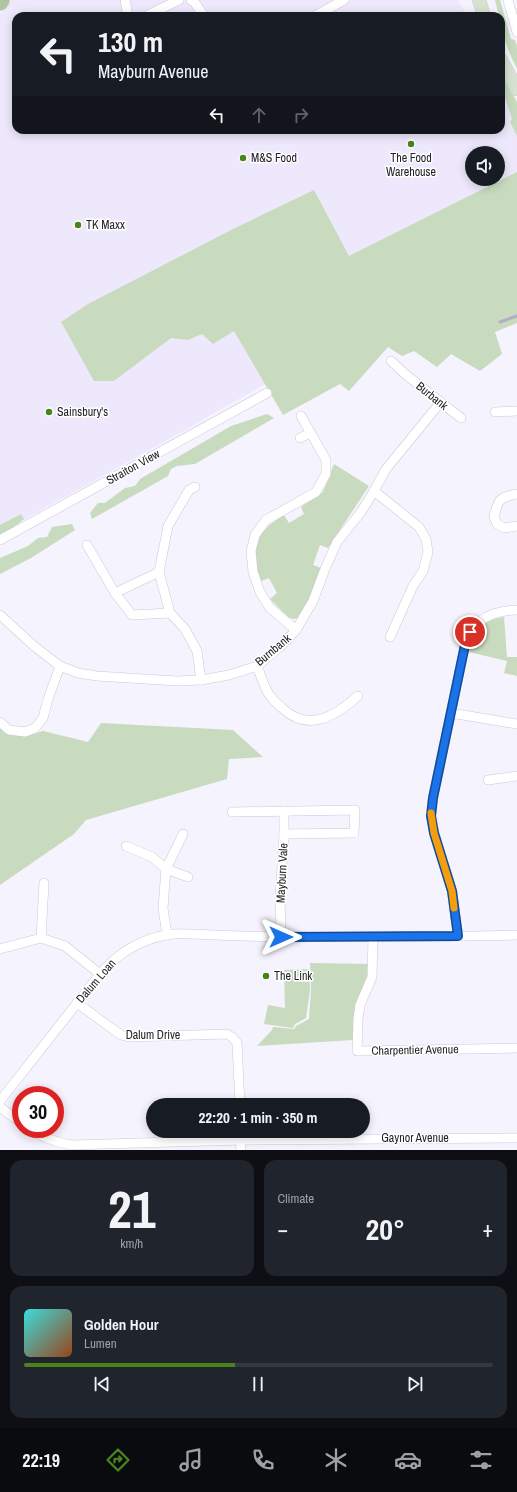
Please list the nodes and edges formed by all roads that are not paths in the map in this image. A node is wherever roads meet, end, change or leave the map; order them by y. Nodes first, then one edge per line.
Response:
1 (2, 0) edge
2 (125, 0) edge
3 (179, 0) edge
4 (191, 0) edge
5 (344, 0) edge
6 (479, 0) edge
7 (508, 0) edge
8 (0, 3) edge
9 (127, 12) edge
10 (154, 12) edge
11 (201, 12) edge
12 (323, 12) edge
13 (483, 12) edge
14 (517, 32) edge
15 (505, 67) edge
16 (517, 89) edge
17 (391, 361) dead end
18 (410, 365) dead end
19 (405, 374) junction
20 (267, 393) dead end
21 (440, 403) junction
22 (517, 411) edge
23 (495, 412) dead end
24 (301, 416) dead end
25 (461, 418) dead end
26 (310, 433) junction
27 (300, 438) dead end
28 (189, 487) dead end
29 (374, 492) junction
30 (517, 494) edge
31 (517, 526) edge
32 (0, 540) edge
33 (87, 545) dead end
34 (159, 572) junction
35 (115, 593) junction
36 (517, 610) edge
37 (170, 613) junction
38 (0, 615) edge
39 (296, 630) junction
40 (390, 636) dead end
41 (60, 666) junction
42 (257, 666) junction
43 (201, 680) junction
44 (358, 696) dead end
45 (451, 713) junction
46 (0, 722) edge
47 (517, 724) edge
48 (517, 776) edge
49 (488, 780) dead end
50 (284, 811) junction
51 (232, 812) dead end
52 (183, 834) dead end
53 (284, 834) junction
54 (126, 846) dead end
55 (166, 869) junction
56 (188, 877) dead end
57 (44, 883) dead end
58 (167, 935) junction
59 (458, 936) junction
60 (517, 936) edge
61 (281, 937) junction
62 (373, 937) junction
63 (41, 938) junction
64 (0, 950) edge
65 (100, 974) junction
66 (77, 1004) junction
67 (517, 1048) edge
68 (240, 1098) edge
69 (0, 1101) edge
70 (0, 1108) edge
71 (12, 1117) edge
72 (370, 1136) edge
73 (44, 1138) edge
74 (190, 1138) edge
75 (241, 1138) edge
76 (517, 1138) edge
77 (241, 1150) edge

1 - 8 main road
2 - 9 street
3 - 10 street
4 - 11 street
5 - 12 street
6 - 13 main road
7 - 14 street
15 - 16 main road
17 - 19 street, Burbank
18 - 19 street, Burbank
19 - 21 street, Burbank
20 - 32 street, Straiton View
21 - 25 street, Burbank
21 - 29 street, Burnbank
22 - 23 street
24 - 26 street
26 - 27 street
26 - 39 street
28 - 34 street
29 - 39 street, Burnbank
29 - 40 street
30 - 31 street
33 - 35 street
34 - 35 street
34 - 37 street
35 - 37 street
36 - 45 street
37 - 43 street
38 - 41 street, Burnbank
39 - 42 street, Burnbank
41 - 43 street, Burnbank
41 - 46 street
42 - 43 street, Burnbank
42 - 44 street
45 - 47 street
45 - 59 street
48 - 49 street
50 - 51 street, Mayburn Vale
50 - 53 street, Mayburn Vale
50 - 53 street, Mayburn Vale
52 - 55 street
53 - 61 street, Mayburn Vale
54 - 55 street
55 - 56 street
55 - 58 street
57 - 63 street
58 - 61 street, Dalum Loan
58 - 65 street, Dalum Loan
59 - 60 street, Dalum Loan
59 - 62 street, Dalum Loan
61 - 62 street, Dalum Loan
62 - 67 street, Charpentier Avenue
63 - 64 street
63 - 65 street
65 - 66 street, Dalum Loan
66 - 68 street, Dalum Drive
66 - 69 street, Dalum Loan
70 - 71 street
72 - 76 street, Gaynor Avenue
73 - 74 street, Gaynor Avenue
75 - 77 street

